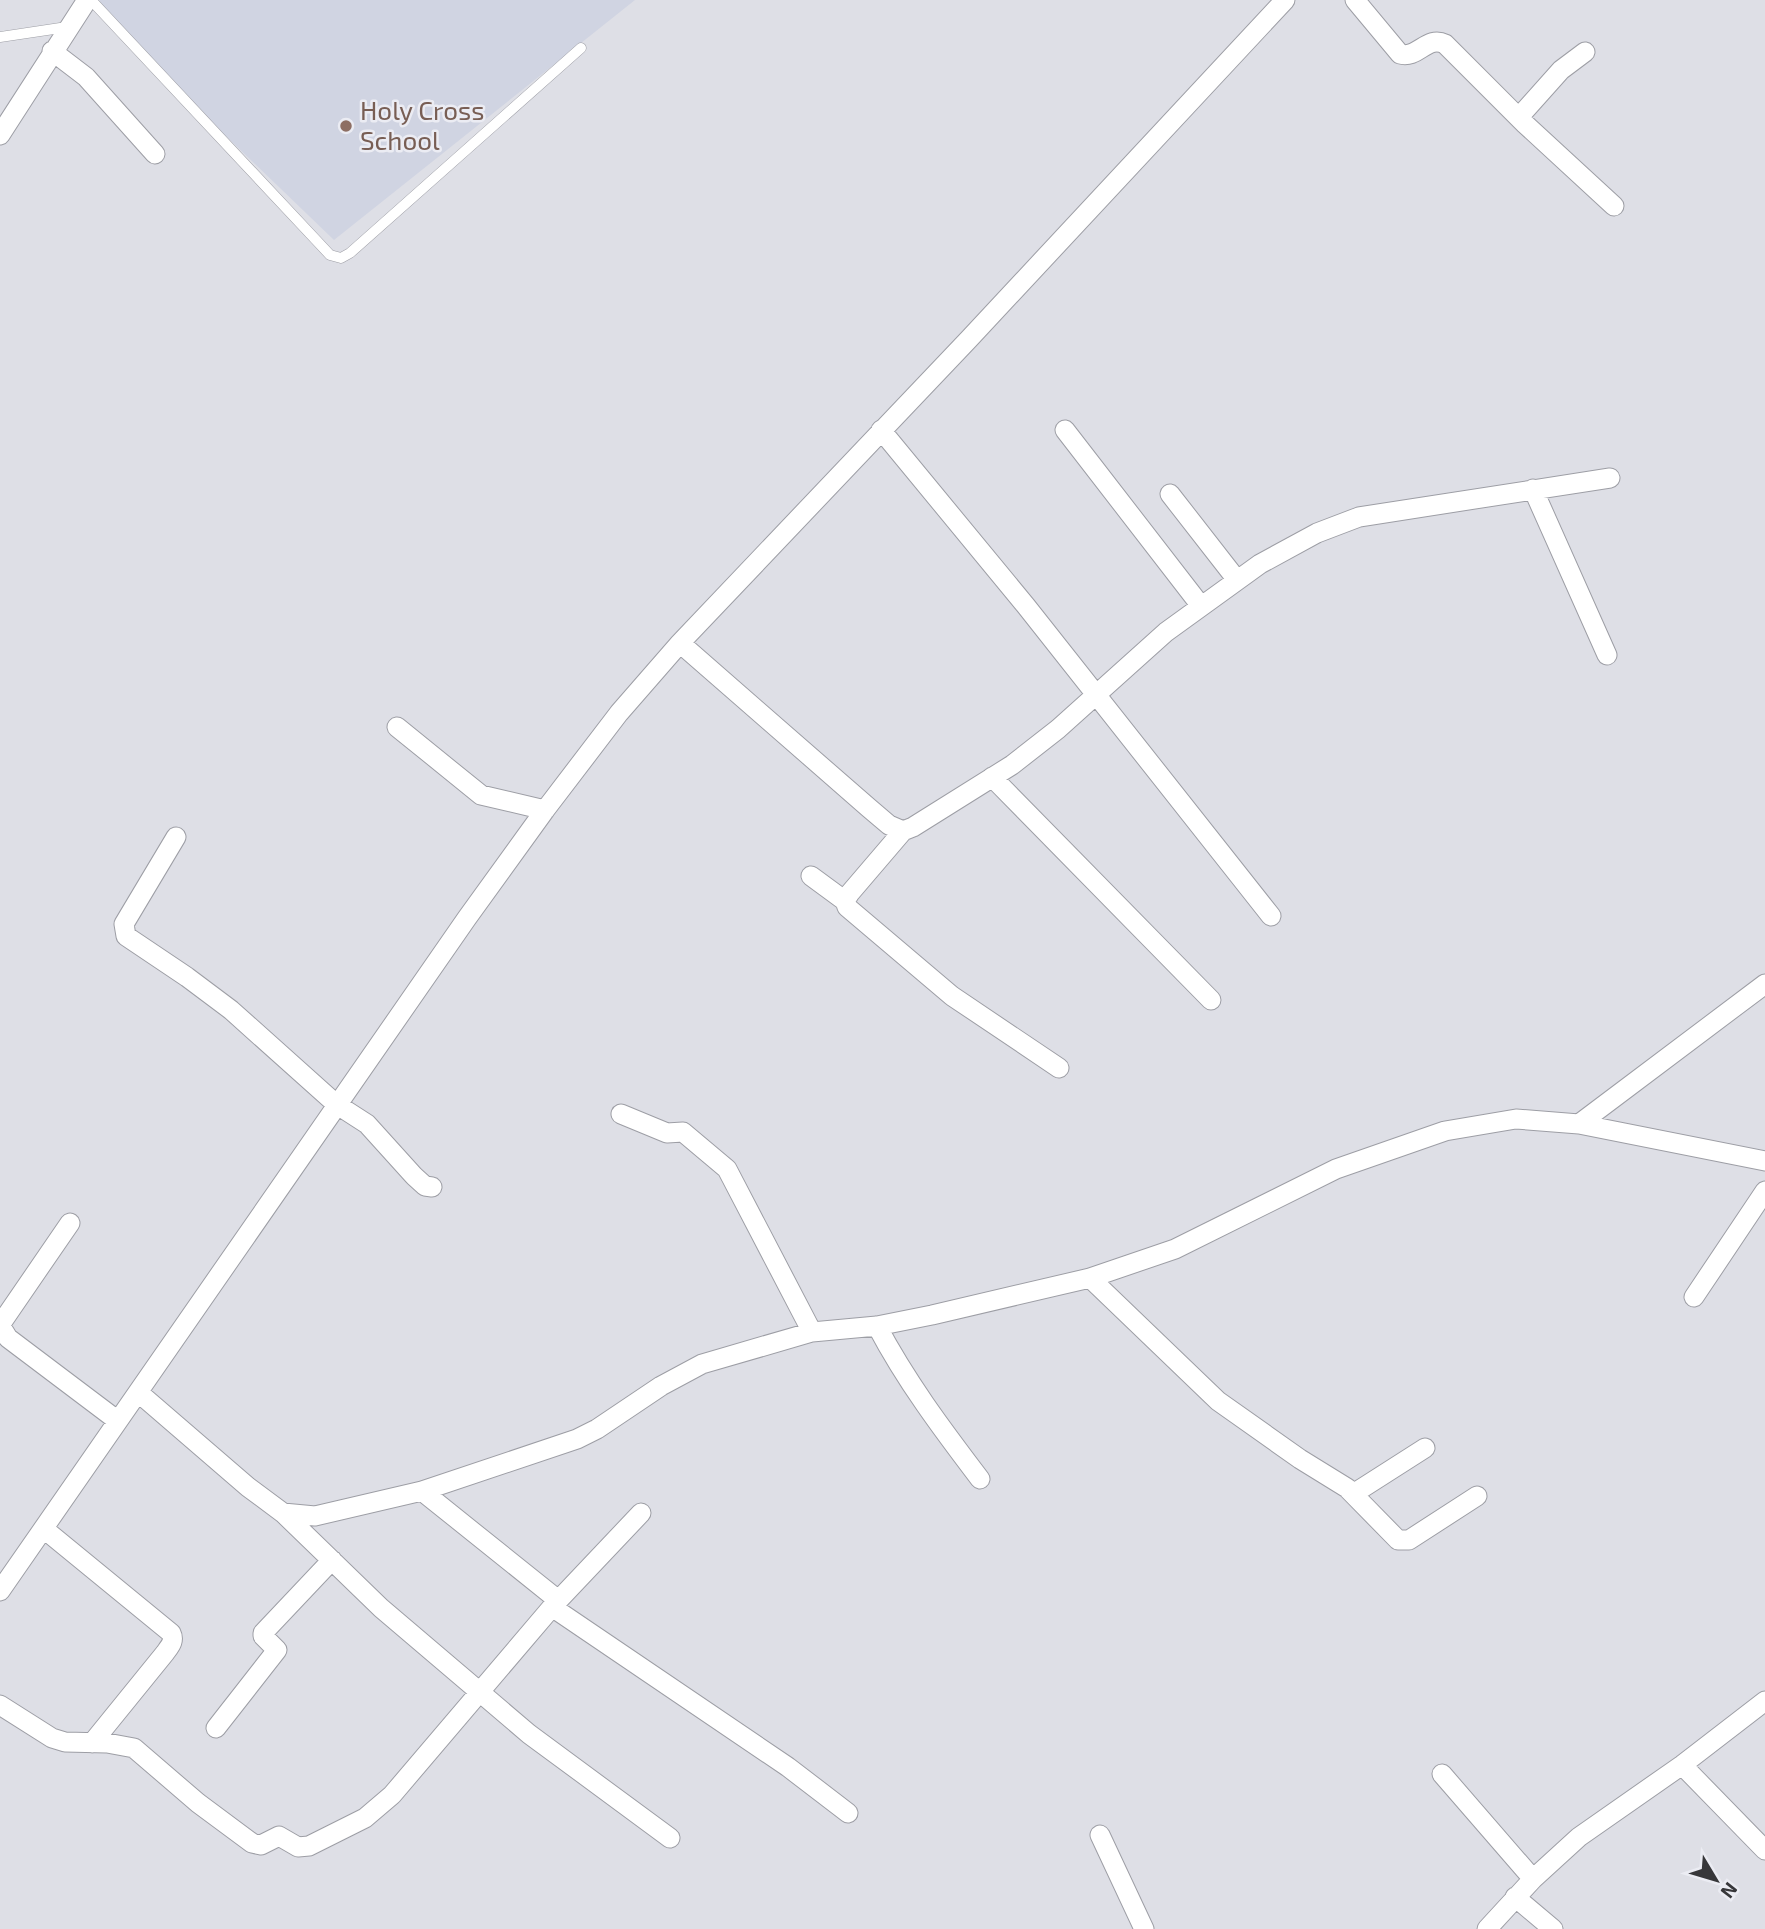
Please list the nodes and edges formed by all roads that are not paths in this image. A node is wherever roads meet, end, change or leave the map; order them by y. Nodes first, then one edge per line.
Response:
1 (89, 0) edge
2 (1285, 0) edge
3 (1355, 0) edge
4 (67, 27) junction
5 (0, 37) edge
6 (581, 48) dead end
7 (52, 51) junction
8 (1585, 52) dead end
9 (1518, 117) junction
10 (0, 135) edge
11 (155, 154) dead end
12 (1614, 206) dead end
13 (881, 430) junction
14 (1065, 430) dead end
15 (1610, 478) dead end
16 (1533, 489) junction
17 (1170, 494) dead end
18 (1237, 580) junction
19 (1201, 606) junction
20 (680, 643) junction
21 (1607, 655) dead end
22 (1095, 696) junction
23 (397, 727) dead end
24 (992, 777) junction
25 (545, 810) junction
26 (903, 831) junction
27 (176, 836) dead end
28 (811, 876) dead end
29 (845, 901) junction
30 (1271, 916) dead end
31 (1765, 984) edge
32 (1211, 1000) dead end
33 (1059, 1068) dead end
34 (336, 1104) junction
35 (621, 1115) dead end
36 (1578, 1124) junction
37 (1765, 1161) edge
38 (432, 1187) dead end
39 (1765, 1191) edge
40 (70, 1223) dead end
41 (1090, 1278) junction
42 (1694, 1297) dead end
43 (877, 1326) junction
44 (812, 1332) junction
45 (139, 1393) junction
46 (118, 1421) junction
47 (1425, 1448) dead end
48 (979, 1479) dead end
49 (422, 1491) junction
50 (1353, 1494) junction
51 (1478, 1496) dead end
52 (283, 1513) junction
53 (641, 1513) dead end
54 (44, 1529) junction
55 (332, 1560) junction
56 (0, 1591) edge
57 (555, 1604) junction
58 (479, 1691) junction
59 (1765, 1701) edge
60 (0, 1705) edge
61 (216, 1728) dead end
62 (92, 1743) junction
63 (1682, 1765) junction
64 (1442, 1774) dead end
65 (848, 1813) dead end
66 (1100, 1835) dead end
67 (670, 1838) dead end
68 (1765, 1850) edge
69 (1533, 1879) junction
70 (1516, 1897) junction
71 (1144, 1929) edge
72 (1488, 1929) edge
73 (1553, 1929) edge

1 - 4 street
1 - 6 lane
2 - 13 street
3 - 9 street
4 - 5 lane
4 - 7 street
7 - 10 street
7 - 11 street
8 - 9 street
9 - 12 street
13 - 20 street
13 - 22 street
14 - 19 street
15 - 16 street
16 - 18 street
16 - 21 street
17 - 18 street
18 - 19 street
19 - 22 street
20 - 25 street
20 - 26 street
22 - 24 street
22 - 30 street
23 - 25 street
24 - 26 street
24 - 32 street
25 - 34 street
26 - 29 street
27 - 34 street
28 - 29 street
29 - 33 street
31 - 36 street
34 - 38 street
34 - 45 street
35 - 44 street
36 - 37 street
36 - 41 street
39 - 42 street
40 - 46 street
41 - 43 street
41 - 50 street
43 - 44 street
43 - 48 street
44 - 49 street
45 - 46 street
45 - 52 street
46 - 54 street
47 - 50 street
49 - 52 street
49 - 57 street
50 - 51 street
52 - 55 street
53 - 57 street
54 - 56 street
54 - 62 street
55 - 58 street
55 - 61 street
57 - 58 street
57 - 65 street
58 - 62 street
58 - 67 street
59 - 63 street
60 - 62 street
63 - 68 street
63 - 69 street
64 - 69 street
66 - 71 street
69 - 70 street
70 - 72 street
70 - 73 street

